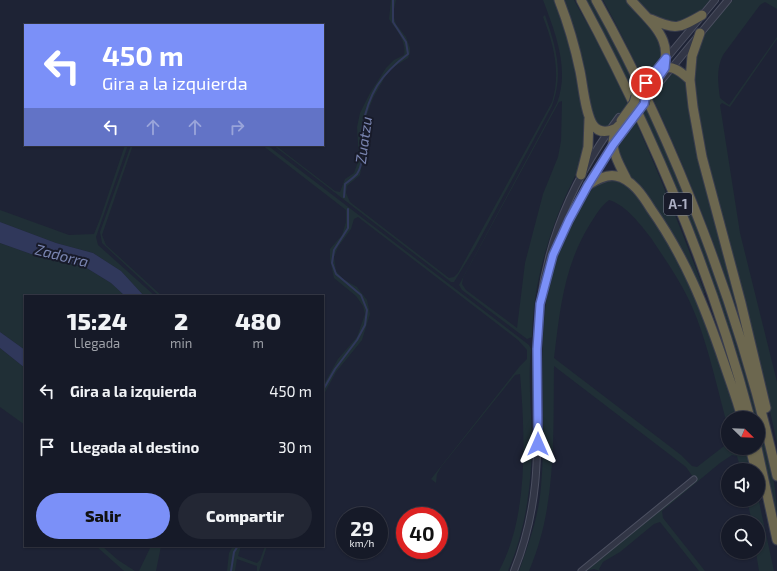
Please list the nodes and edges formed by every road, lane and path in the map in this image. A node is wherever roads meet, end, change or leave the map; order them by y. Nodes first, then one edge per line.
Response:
1 (559, 0) edge
2 (581, 0) edge
3 (596, 0) edge
4 (631, 0) edge
5 (715, 0) edge
6 (728, 0) edge
7 (702, 15) junction
8 (646, 16) junction
9 (700, 33) junction
10 (666, 58) junction
11 (668, 68) junction
12 (658, 77) junction
13 (690, 80) junction
14 (589, 114) junction
15 (619, 125) junction
16 (613, 145) junction
17 (581, 175) junction
18 (627, 180) junction
19 (588, 185) junction
20 (540, 304) junction
21 (740, 411) edge
22 (748, 411) edge
23 (768, 437) junction
24 (759, 455) edge
25 (777, 476) edge
26 (694, 479) dead end
27 (765, 498) edge
28 (774, 527) junction
29 (777, 540) edge
30 (514, 571) edge
31 (581, 571) edge

1 - 14 highway
2 - 22 highway, A-1
3 - 23 highway, A-1
4 - 8 highway
5 - 7 street
6 - 9 street
7 - 8 highway
7 - 10 street
8 - 10 highway
9 - 11 street
9 - 13 highway
10 - 11 highway
10 - 12 street
11 - 12 highway
11 - 13 highway
12 - 15 highway, bridge
12 - 15 highway, bridge
13 - 23 highway
14 - 15 highway
14 - 17 highway
15 - 16 highway
15 - 17 street
16 - 18 highway
16 - 19 street
17 - 20 street
18 - 19 highway
18 - 21 highway
19 - 20 street
20 - 30 street
23 - 25 highway, A-1
24 - 28 highway
26 - 31 street
27 - 28 highway
28 - 29 highway

